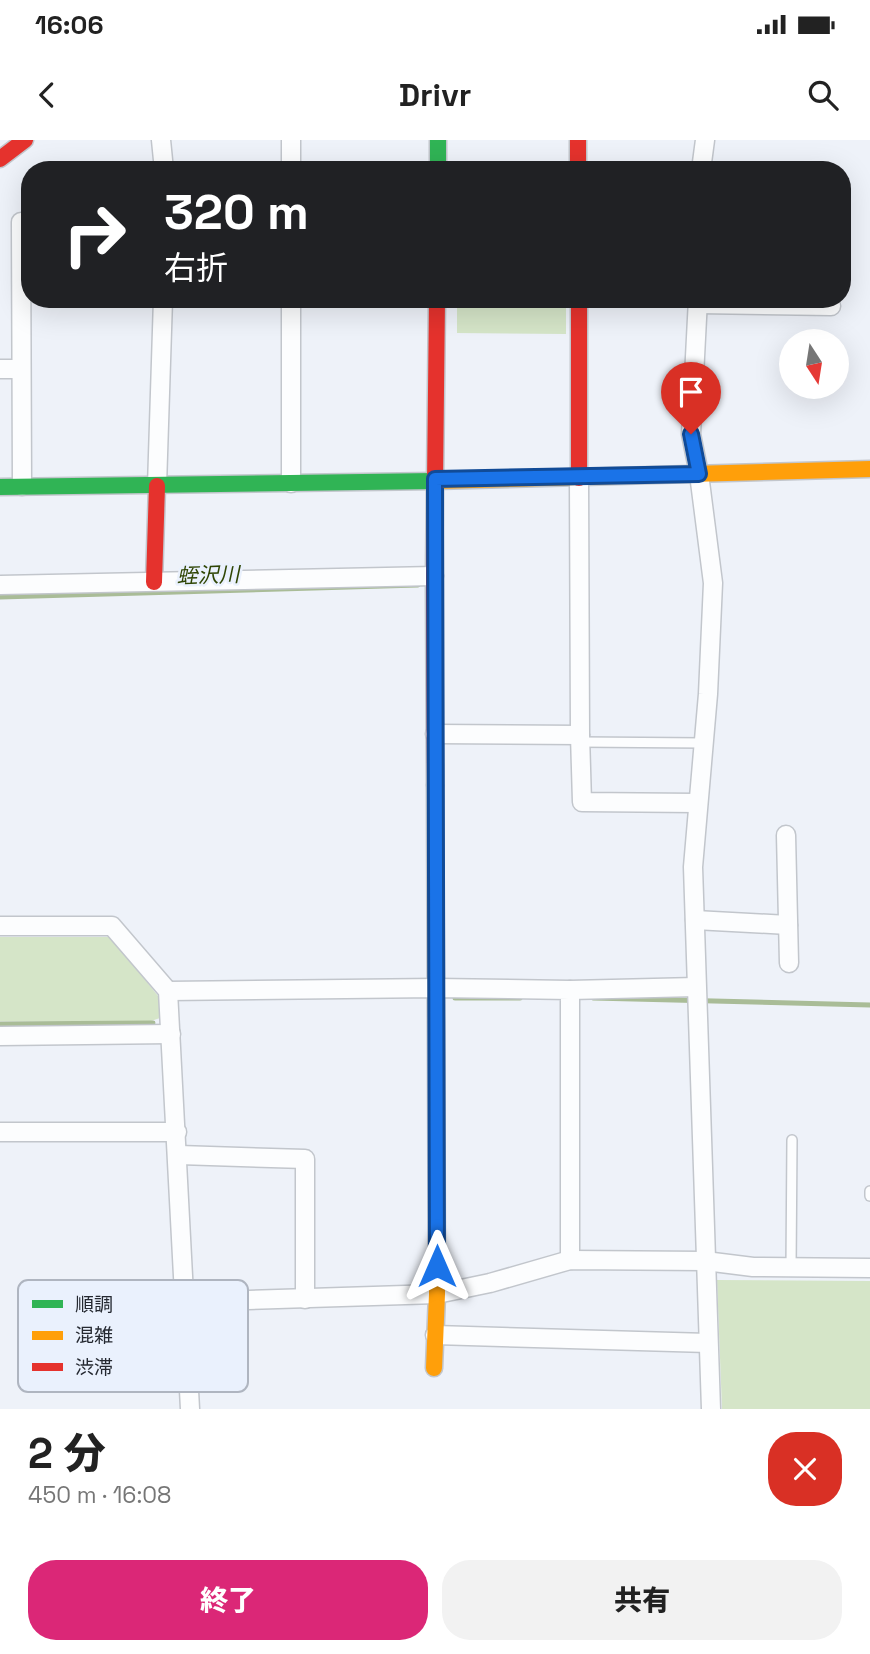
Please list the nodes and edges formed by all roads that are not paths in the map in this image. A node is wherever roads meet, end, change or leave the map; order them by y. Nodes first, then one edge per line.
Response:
1 (25, 140) edge
2 (162, 140) edge
3 (291, 140) edge
4 (439, 140) edge
5 (578, 140) edge
6 (705, 140) edge
7 (0, 159) edge
8 (163, 161) edge
9 (291, 161) edge
10 (438, 161) edge
11 (578, 161) edge
12 (702, 161) edge
13 (21, 222) edge
14 (163, 308) edge
15 (291, 308) edge
16 (437, 308) edge
17 (579, 308) edge
18 (698, 308) edge
19 (0, 369) edge
20 (20, 369) junction
21 (870, 469) edge
22 (699, 474) junction
23 (579, 478) junction
24 (435, 479) junction
25 (291, 483) junction
26 (22, 486) junction
27 (158, 486) junction
28 (0, 487) edge
29 (434, 576) junction
30 (154, 582) junction
31 (0, 585) edge
32 (435, 734) junction
33 (580, 738) junction
34 (703, 743) junction
35 (697, 803) junction
36 (786, 835) dead end
37 (695, 920) junction
38 (788, 925) junction
39 (0, 926) edge
40 (789, 962) dead end
41 (436, 988) junction
42 (570, 990) junction
43 (168, 991) junction
44 (697, 995) junction
45 (171, 1034) junction
46 (0, 1036) edge
47 (0, 1132) edge
48 (177, 1132) junction
49 (792, 1140) dead end
50 (178, 1155) junction
51 (870, 1191) edge
52 (870, 1196) edge
53 (570, 1260) junction
54 (705, 1261) junction
55 (791, 1268) junction
56 (870, 1268) edge
57 (185, 1280) edge
58 (437, 1294) junction
59 (306, 1299) junction
60 (248, 1300) edge
61 (435, 1335) junction
62 (708, 1343) junction
63 (434, 1368) dead end
64 (710, 1409) edge

1 - 7 main road
2 - 8 street
3 - 9 street
4 - 10 main road
5 - 11 main road
6 - 12 street
13 - 20 street
14 - 27 street
15 - 25 street
16 - 24 main road
17 - 23 main road
18 - 22 street
19 - 20 street
20 - 26 street
21 - 22 main road
22 - 23 main road
22 - 34 street
23 - 24 main road
23 - 33 street
24 - 25 main road
24 - 29 main road
25 - 27 main road
26 - 27 main road
26 - 28 main road
27 - 30 main road
29 - 30 street
29 - 32 main road
30 - 31 street
32 - 33 street
32 - 41 main road
33 - 34 lane
33 - 35 street
34 - 35 street
35 - 37 street
36 - 38 street
37 - 38 street
37 - 44 street
38 - 40 street
39 - 43 street
41 - 42 street
41 - 43 street
41 - 58 main road
42 - 44 street
42 - 53 street
43 - 45 street
44 - 54 street
45 - 46 street
45 - 48 street
47 - 48 street
48 - 50 street
49 - 55 lane
50 - 57 street
50 - 59 street
51 - 52 lane
53 - 54 street
53 - 58 street
54 - 55 street
54 - 62 street
55 - 56 street
58 - 59 street
58 - 61 main road
59 - 60 street
61 - 62 street
61 - 63 main road
62 - 64 street

